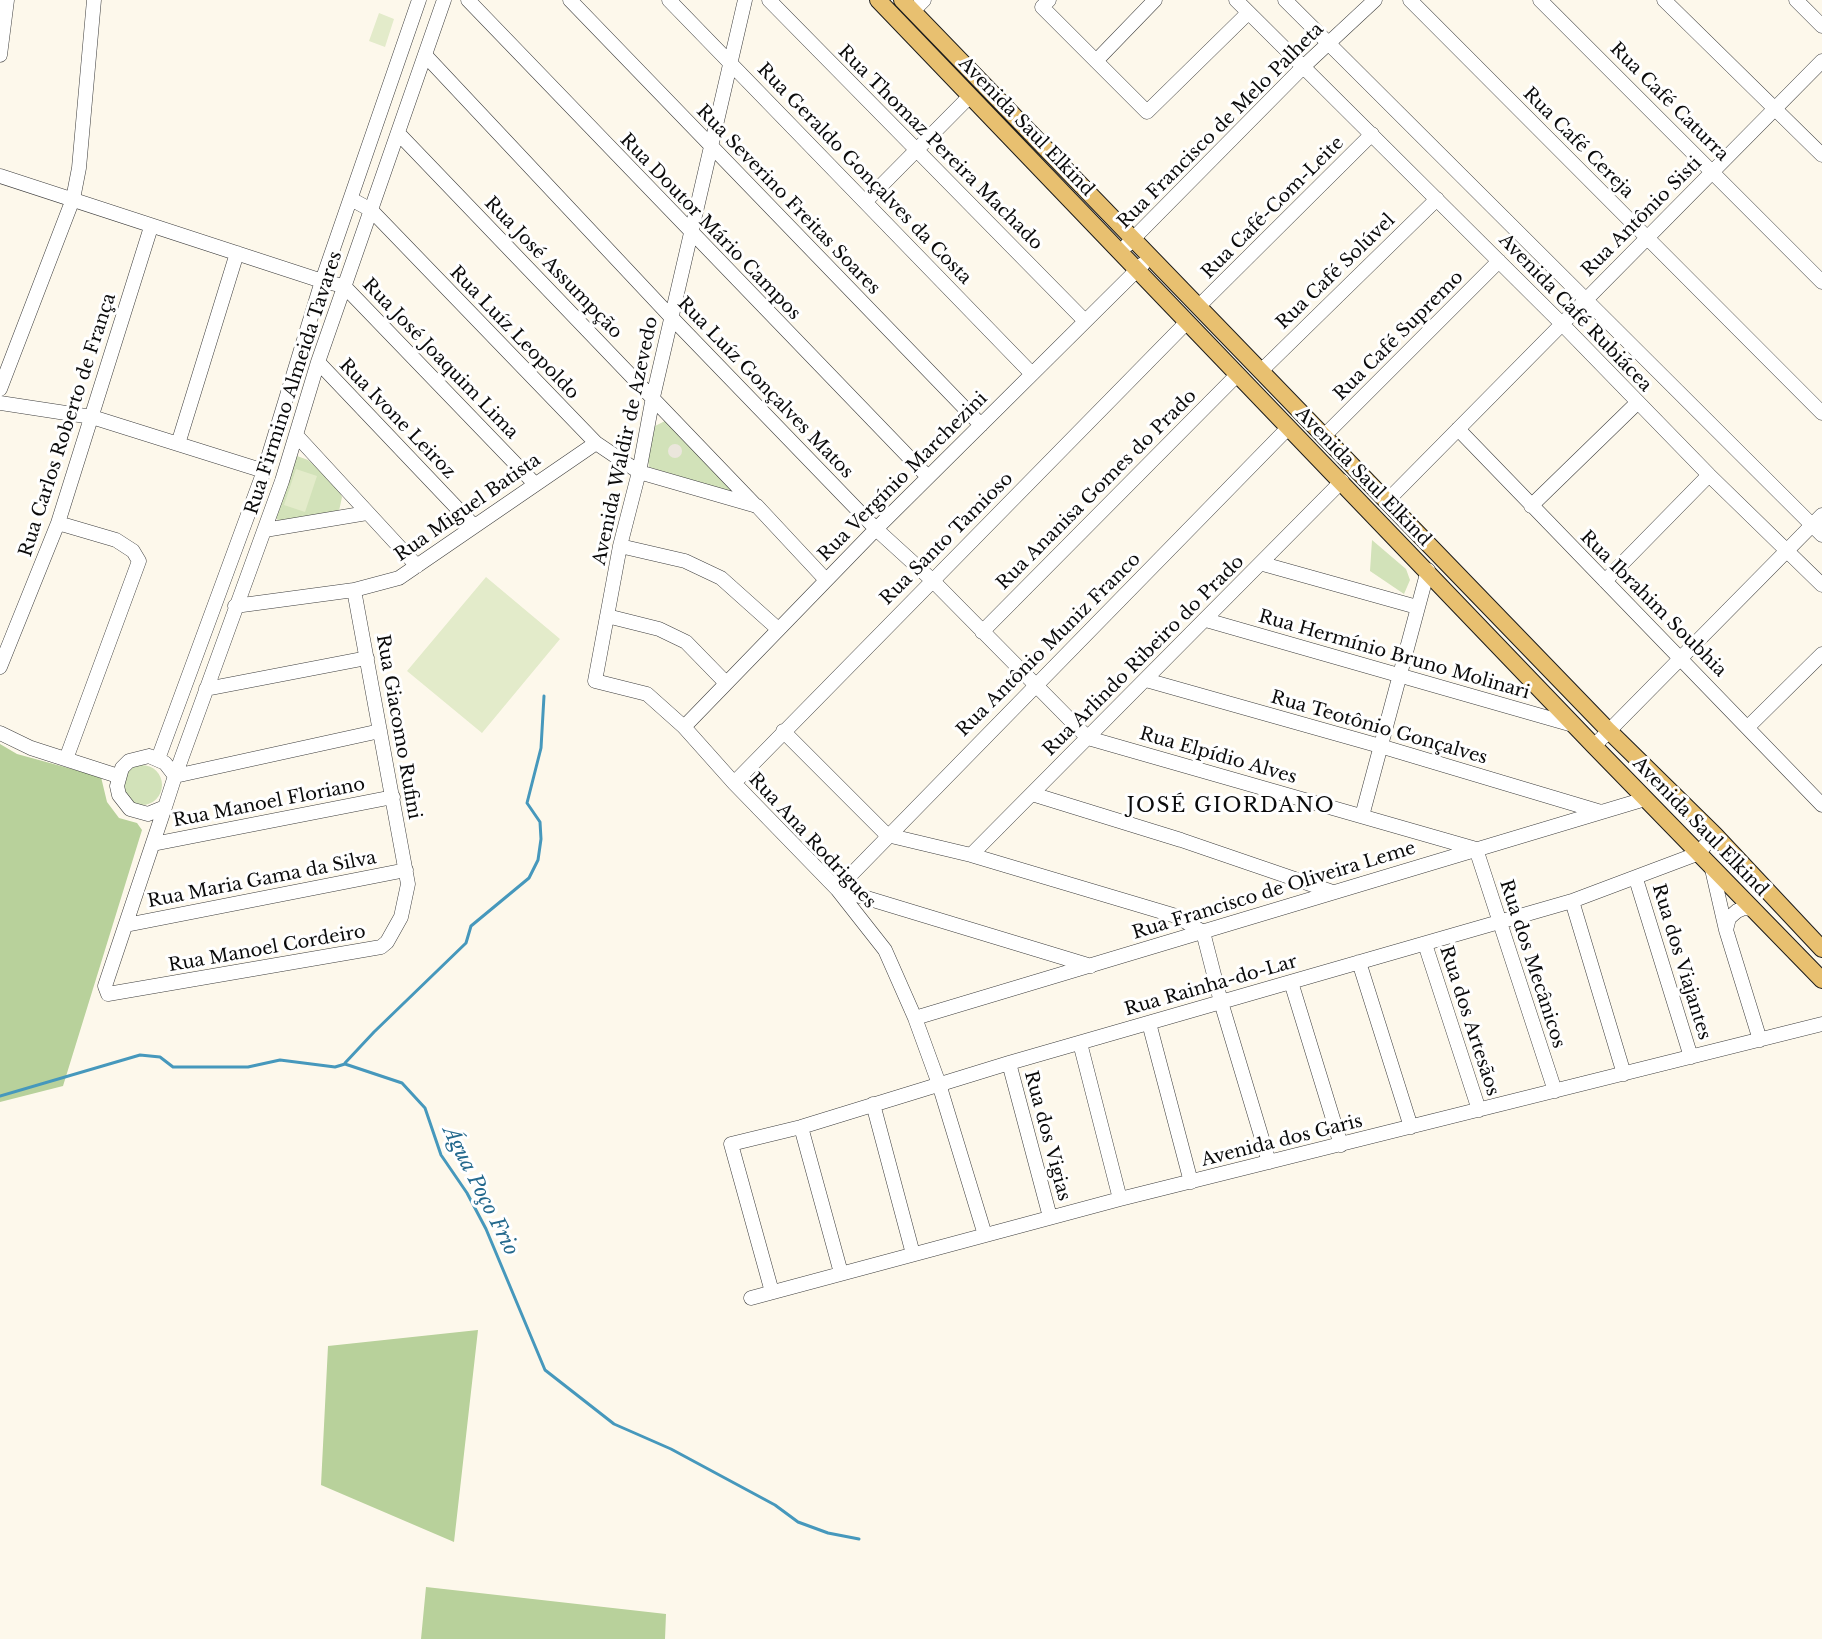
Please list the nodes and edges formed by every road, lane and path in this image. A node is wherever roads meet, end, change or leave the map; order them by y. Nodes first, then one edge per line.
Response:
1 (7, 0) edge
2 (94, 0) edge
3 (418, 0) edge
4 (444, 0) edge
5 (468, 0) edge
6 (570, 0) edge
7 (669, 0) edge
8 (745, 0) edge
9 (769, 0) edge
10 (878, 0) edge
11 (1155, 0) edge
12 (1236, 0) edge
13 (1285, 0) edge
14 (1375, 0) edge
15 (1410, 0) edge
16 (1540, 0) edge
17 (1664, 0) edge
18 (1796, 0) edge
19 (1046, 3) edge
20 (913, 4) edge
21 (1248, 13) junction
22 (1822, 26) edge
23 (934, 33) junction
24 (920, 44) junction
25 (1328, 44) junction
26 (425, 55) junction
27 (0, 56) edge
28 (729, 61) junction
29 (1096, 61) junction
30 (1822, 61) edge
31 (1303, 67) junction
32 (970, 96) junction
33 (1775, 108) junction
34 (398, 133) junction
35 (1372, 134) junction
36 (710, 147) junction
37 (918, 150) junction
38 (1822, 155) edge
39 (1713, 171) junction
40 (0, 176) edge
41 (73, 199) junction
42 (351, 199) junction
43 (1437, 199) junction
44 (865, 202) junction
45 (371, 210) junction
46 (151, 227) junction
47 (690, 233) junction
48 (1647, 238) junction
49 (1133, 239) junction
50 (237, 253) junction
51 (1120, 253) junction
52 (1150, 256) junction
53 (1499, 261) junction
54 (1136, 270) junction
55 (322, 281) junction
56 (1822, 282) edge
57 (344, 286) junction
58 (1584, 301) junction
59 (1199, 306) junction
60 (671, 317) junction
61 (1085, 321) junction
62 (1186, 322) junction
63 (1562, 324) junction
64 (318, 362) junction
65 (1261, 371) junction
66 (1032, 374) junction
67 (1237, 375) junction
68 (0, 389) edge
69 (653, 397) junction
70 (1638, 402) junction
71 (0, 403) edge
72 (1822, 413) edge
73 (92, 417) junction
74 (981, 425) junction
75 (1288, 428) junction
76 (1458, 429) junction
77 (297, 436) junction
78 (1324, 436) junction
79 (596, 443) junction
80 (178, 444) junction
81 (264, 471) junction
82 (639, 472) junction
83 (1709, 476) junction
84 (928, 477) junction
85 (1342, 481) junction
86 (535, 483) junction
87 (1387, 501) junction
88 (757, 506) junction
89 (1532, 506) junction
90 (367, 513) junction
91 (58, 522) junction
92 (1819, 525) edge
93 (474, 526) junction
94 (876, 529) junction
95 (265, 530) junction
96 (620, 546) junction
97 (1787, 550) junction
98 (1263, 564) junction
99 (417, 566) junction
100 (1428, 570) junction
101 (826, 580) junction
102 (932, 580) junction
103 (1605, 581) junction
104 (1822, 585) edge
105 (354, 590) junction
106 (235, 606) junction
107 (1418, 607) junction
108 (607, 616) junction
109 (1206, 620) junction
110 (778, 629) junction
111 (982, 632) junction
112 (1822, 654) edge
113 (367, 658) junction
114 (1681, 658) junction
115 (0, 667) edge
116 (1399, 675) junction
117 (596, 681) joint
118 (1146, 681) junction
119 (725, 682) junction
120 (1034, 685) junction
121 (206, 689) junction
122 (1573, 725) junction
123 (684, 727) junction
124 (1748, 727) junction
125 (380, 730) junction
126 (783, 731) junction
127 (1609, 731) junction
128 (0, 733) edge
129 (1088, 738) junction
130 (1380, 746) junction
131 (1594, 746) junction
132 (66, 759) junction
133 (158, 759) junction
134 (118, 776) junction
135 (175, 776) junction
136 (734, 783) junction
137 (1032, 794) junction
138 (1819, 796) edge
139 (393, 797) junction
140 (1644, 799) junction
141 (165, 807) junction
142 (1601, 812) junction
143 (1362, 816) junction
144 (887, 835) junction
145 (1715, 835) junction
146 (153, 844) junction
147 (1476, 849) junction
148 (1697, 854) junction
149 (971, 855) junction
150 (1712, 869) junction
151 (406, 870) junction
152 (1636, 879) junction
153 (837, 889) junction
154 (1333, 892) junction
155 (1572, 901) junction
156 (1753, 909) junction
157 (1499, 923) junction
158 (126, 925) junction
159 (1726, 930) junction
160 (1203, 932) junction
161 (1425, 944) junction
162 (1822, 949) edge
163 (1359, 962) junction
164 (1091, 966) junction
165 (1822, 980) edge
166 (1291, 982) junction
167 (111, 995) joint
168 (1221, 1002) junction
169 (915, 1018) junction
170 (1149, 1023) junction
171 (1822, 1024) edge
172 (1760, 1040) junction
173 (1080, 1043) junction
174 (1691, 1057) junction
175 (1009, 1063) junction
176 (1624, 1074) junction
177 (939, 1084) junction
178 (1555, 1091) junction
179 (873, 1104) junction
180 (1479, 1110) junction
181 (801, 1127) junction
182 (1411, 1127) junction
183 (1341, 1144) junction
184 (1269, 1162) junction
185 (1191, 1182) junction
186 (1120, 1198) junction
187 (1050, 1217) junction
188 (985, 1235) junction
189 (913, 1254) junction
190 (841, 1273) junction
191 (772, 1292) junction
192 (751, 1299) dead end

1 - 27 street
2 - 41 street
3 - 42 street, Rua Firmino Almeida Tavares
4 - 26 street, Rua Firmino Almeida Tavares
5 - 47 street, Rua Doutor Mário Campos
6 - 36 street, Rua Severino Freitas Soares
7 - 28 street, Rua Geraldo Gonçalves da Costa
8 - 28 street, Avenida Waldir de Azevedo
9 - 37 street, Rua Thomaz Pereira Machado
10 - 24 main road, Avenida Saul Elkind
11 - 29 street
12 - 21 street, Avenida Café Rubiácea
13 - 25 street, Avenida Café Rubiácea
14 - 25 street, Rua Francisco de Melo Palheta
15 - 48 street, Rua Café Cereja
16 - 39 street, Rua Café Caturra
17 - 33 street
18 - 22 street
19 - 29 street
20 - 23 main road, Avenida Saul Elkind
21 - 29 street
21 - 31 street, Avenida Café Rubiácea
23 - 24 main road
23 - 49 main road, Avenida Saul Elkind
24 - 32 main road, Avenida Saul Elkind
25 - 31 street, Rua Francisco de Melo Palheta
25 - 58 street, Avenida Café Rubiácea
26 - 34 street, Rua Firmino Almeida Tavares
26 - 60 street, Rua Luíz Gonçalves Matos
28 - 36 street, Avenida Waldir de Azevedo
28 - 44 street, Rua Geraldo Gonçalves da Costa
30 - 33 street, Rua Antônio Sisti
31 - 35 street, Avenida Café Rubiácea
31 - 49 street, Rua Francisco de Melo Palheta
32 - 37 street
32 - 51 main road, Avenida Saul Elkind
33 - 38 street
33 - 39 street, Rua Antônio Sisti
34 - 45 street, Rua Firmino Almeida Tavares
34 - 69 street, Rua José Assumpção
35 - 43 street, Avenida Café Rubiácea
35 - 59 street, Rua Café-Com-Leite
36 - 47 street, Avenida Waldir de Azevedo
36 - 74 street, Rua Severino Freitas Soares
37 - 44 street
37 - 61 street, Rua Thomaz Pereira Machado
39 - 48 street, Rua Antônio Sisti
39 - 56 street, Rua Café Caturra
40 - 41 street
41 - 46 street
41 - 68 street
42 - 45 street, Rua Luíz Leopoldo
42 - 55 street, Rua Firmino Almeida Tavares
43 - 53 street, Avenida Café Rubiácea
43 - 65 street, Rua Café Solúvel
44 - 66 street, Rua Geraldo Gonçalves da Costa
45 - 57 street, Rua Firmino Almeida Tavares
45 - 79 street, Rua Luíz Leopoldo
46 - 50 street
46 - 73 street, Rua Carlos Roberto de França
47 - 60 street, Avenida Waldir de Azevedo
47 - 84 street, Rua Doutor Mário Campos
48 - 58 street, Rua Antônio Sisti
48 - 72 street, Rua Café Cereja
49 - 51 street, Rua Francisco de Melo Palheta
49 - 52 main road, Avenida Saul Elkind
50 - 55 street
50 - 80 street
51 - 54 main road, Avenida Saul Elkind
52 - 54 street, Rua Vergínio Marchezini
52 - 59 main road, Avenida Saul Elkind
53 - 63 street, Avenida Café Rubiácea
53 - 78 street, Rua Café Supremo
54 - 61 street, Rua Vergínio Marchezini
54 - 62 main road, Avenida Saul Elkind
55 - 57 street
55 - 81 street, Rua Firmino Almeida Tavares
57 - 64 street, Rua Firmino Almeida Tavares
57 - 86 street, Rua José Joaquim Lima
58 - 63 street, Rua Antônio Sisti
58 - 92 street, Avenida Café Rubiácea
59 - 65 main road, Avenida Saul Elkind
60 - 69 street, Avenida Waldir de Azevedo
60 - 94 street, Rua Luíz Gonçalves Matos
61 - 66 street, Rua Vergínio Marchezini
62 - 67 main road, Avenida Saul Elkind
62 - 102 street, Rua Santo Tamioso
63 - 70 street, Avenida Café Rubiácea
63 - 76 street, Rua Antônio Sisti
64 - 77 street, Rua Firmino Almeida Tavares
64 - 93 street, Rua Ivone Leiroz
65 - 78 main road, Avenida Saul Elkind
66 - 74 street, Rua Vergínio Marchezini
67 - 75 main road, Avenida Saul Elkind
67 - 111 street, Rua Ananisa Gomes do Prado
69 - 82 street, Avenida Waldir de Azevedo
69 - 88 street, Rua José Assumpção
70 - 83 street, Avenida Café Rubiácea
70 - 89 street
71 - 73 street
73 - 80 street
73 - 91 street, Rua Carlos Roberto de França
74 - 84 street, Rua Vergínio Marchezini
75 - 85 main road, Avenida Saul Elkind
75 - 120 street, Rua Antônio Muniz Franco
76 - 87 street, Rua Antônio Sisti
76 - 89 street, Rua Ibrahim Soubhia
77 - 90 street
77 - 95 street, Rua Firmino Almeida Tavares
78 - 87 main road, Avenida Saul Elkind
79 - 82 street, Rua Luíz Leopoldo
79 - 86 street, Rua Miguel Batista
80 - 81 street
81 - 133 street, Rua Firmino Almeida Tavares
82 - 88 street, Rua Luíz Leopoldo
82 - 96 street, Avenida Waldir de Azevedo
83 - 97 street, Avenida Café Rubiácea
83 - 103 street
84 - 94 street, Rua Vergínio Marchezini
85 - 98 street, Rua Arlindo Ribeiro do Prado
85 - 100 main road, Avenida Saul Elkind
86 - 93 street, Rua Miguel Batista
87 - 127 main road, Avenida Saul Elkind
88 - 101 street, Rua José Assumpção
89 - 103 street, Rua Ibrahim Soubhia
90 - 95 street
90 - 99 street
91 - 115 street, Rua Carlos Roberto de França
91 - 132 street
92 - 97 street
93 - 99 street, Rua Miguel Batista
94 - 101 street, Rua Vergínio Marchezini
94 - 102 street, Rua Luíz Gonçalves Matos
95 - 106 street, Rua Firmino Almeida Tavares
96 - 108 street, Avenida Waldir de Azevedo
96 - 110 street
97 - 104 street, Avenida Café Rubiácea
97 - 114 street
98 - 107 street
98 - 109 street, Rua Arlindo Ribeiro do Prado
99 - 105 street, Rua Miguel Batista
100 - 107 street
100 - 122 main road, Avenida Saul Elkind
101 - 110 street, Rua Vergínio Marchezini
102 - 111 street, Rua Luíz Gonçalves Matos
102 - 126 street, Rua Santo Tamioso
103 - 114 street, Rua Ibrahim Soubhia
105 - 106 street, Rua Miguel Batista
105 - 113 street, Rua Giacomo Rufini
106 - 121 street, Rua Firmino Almeida Tavares
107 - 116 street
108 - 117 street, Avenida Waldir de Azevedo
108 - 119 street
109 - 116 street, Rua Hermínio Bruno Molinari
109 - 118 street, Rua Arlindo Ribeiro do Prado
110 - 119 street, Rua Vergínio Marchezini
111 - 120 street, Rua Luíz Gonçalves Matos
112 - 124 street
113 - 121 street
113 - 125 street, Rua Giacomo Rufini
114 - 124 street, Rua Ibrahim Soubhia
114 - 127 street
116 - 122 street, Rua Hermínio Bruno Molinari
116 - 130 street
117 - 123 street, Rua Ana Rodrigues
118 - 129 street, Rua Arlindo Ribeiro do Prado
118 - 130 street, Rua Teotônio Gonçalves
119 - 123 street, Rua Vergínio Marchezini
120 - 129 street, Rua Luíz Gonçalves Matos
120 - 144 street, Rua Antônio Muniz Franco
121 - 135 street, Rua Firmino Almeida Tavares
122 - 131 main road, Avenida Saul Elkind
123 - 136 street, Rua Ana Rodrigues
124 - 138 street, Rua Ibrahim Soubhia
125 - 135 street
125 - 139 street, Rua Giacomo Rufini
126 - 136 street, Rua Santo Tamioso
126 - 144 street
127 - 131 street
127 - 145 main road, Avenida Saul Elkind
128 - 132 street
129 - 137 street, Rua Arlindo Ribeiro do Prado
129 - 143 street, Rua Elpídio Alves
130 - 142 street, Rua Teotônio Gonçalves
130 - 143 street
131 - 140 main road, Avenida Saul Elkind
132 - 134 street
133 - 134 street
133 - 135 street
134 - 141 street
135 - 141 street, Rua Firmino Almeida Tavares
136 - 153 street, Rua Ana Rodrigues
137 - 149 street, Rua Arlindo Ribeiro do Prado
137 - 154 street
139 - 146 street, Rua Manoel Floriano
139 - 151 street, Rua Giacomo Rufini
140 - 142 street, Rua Francisco de Oliveira Leme
140 - 148 main road, Avenida Saul Elkind
141 - 146 street, Rua Firmino Almeida Tavares
142 - 147 street, Rua Francisco de Oliveira Leme
143 - 147 street, Rua Elpídio Alves
144 - 149 street
144 - 153 street, Rua Antônio Muniz Franco
145 - 148 street
145 - 162 main road, Avenida Saul Elkind
146 - 158 street, Rua Firmino Almeida Tavares
147 - 154 street, Rua Francisco de Oliveira Leme
147 - 157 street, Rua dos Mecânicos
148 - 150 main road, Avenida Saul Elkind
148 - 152 street, Rua Rainha-do-Lar
149 - 160 street
150 - 156 main road, Avenida Saul Elkind
150 - 159 street
151 - 158 street, Rua Maria Gama da Silva
151 - 167 street, Rua Manoel Cordeiro
152 - 155 street, Rua Rainha-do-Lar
152 - 174 street, Rua dos Viajantes
153 - 164 street
153 - 169 street, Rua Ana Rodrigues
154 - 160 street, Rua Francisco de Oliveira Leme
155 - 157 street, Rua Rainha-do-Lar
155 - 176 street
156 - 159 street
156 - 165 main road, Avenida Saul Elkind
157 - 161 street, Rua Rainha-do-Lar
157 - 178 street, Rua dos Mecânicos
158 - 167 street, Rua Firmino Almeida Tavares
159 - 172 street
160 - 164 street, Rua Francisco de Oliveira Leme
160 - 168 street
161 - 163 street, Rua Rainha-do-Lar
161 - 180 street, Rua dos Artesãos
163 - 166 street, Rua Rainha-do-Lar
163 - 182 street
164 - 169 street, Rua Francisco de Oliveira Leme
166 - 168 street, Rua Rainha-do-Lar
166 - 183 street
168 - 170 street, Rua Rainha-do-Lar
168 - 184 street
169 - 177 street, Rua Ana Rodrigues
170 - 173 street, Rua Rainha-do-Lar
170 - 185 street
171 - 172 street, Avenida dos Garis
172 - 174 street, Avenida dos Garis
173 - 175 street, Rua Rainha-do-Lar
173 - 186 street
174 - 176 street, Avenida dos Garis
175 - 177 street, Rua Rainha-do-Lar
175 - 187 street, Rua dos Vigias
176 - 178 street, Avenida dos Garis
177 - 179 street, Rua Rainha-do-Lar
177 - 188 street, Rua Ana Rodrigues
178 - 180 street, Avenida dos Garis
179 - 181 street, Rua Rainha-do-Lar
179 - 189 street
180 - 182 street, Avenida dos Garis
181 - 190 street
181 - 191 street, Rua Rainha-do-Lar
182 - 183 street, Avenida dos Garis
183 - 184 street, Avenida dos Garis
184 - 185 street, Avenida dos Garis
185 - 186 street, Avenida dos Garis
186 - 187 street, Avenida dos Garis
187 - 188 street, Avenida dos Garis
188 - 189 street, Avenida dos Garis
189 - 190 street, Avenida dos Garis
190 - 191 street, Avenida dos Garis
191 - 192 street, Avenida dos Garis

